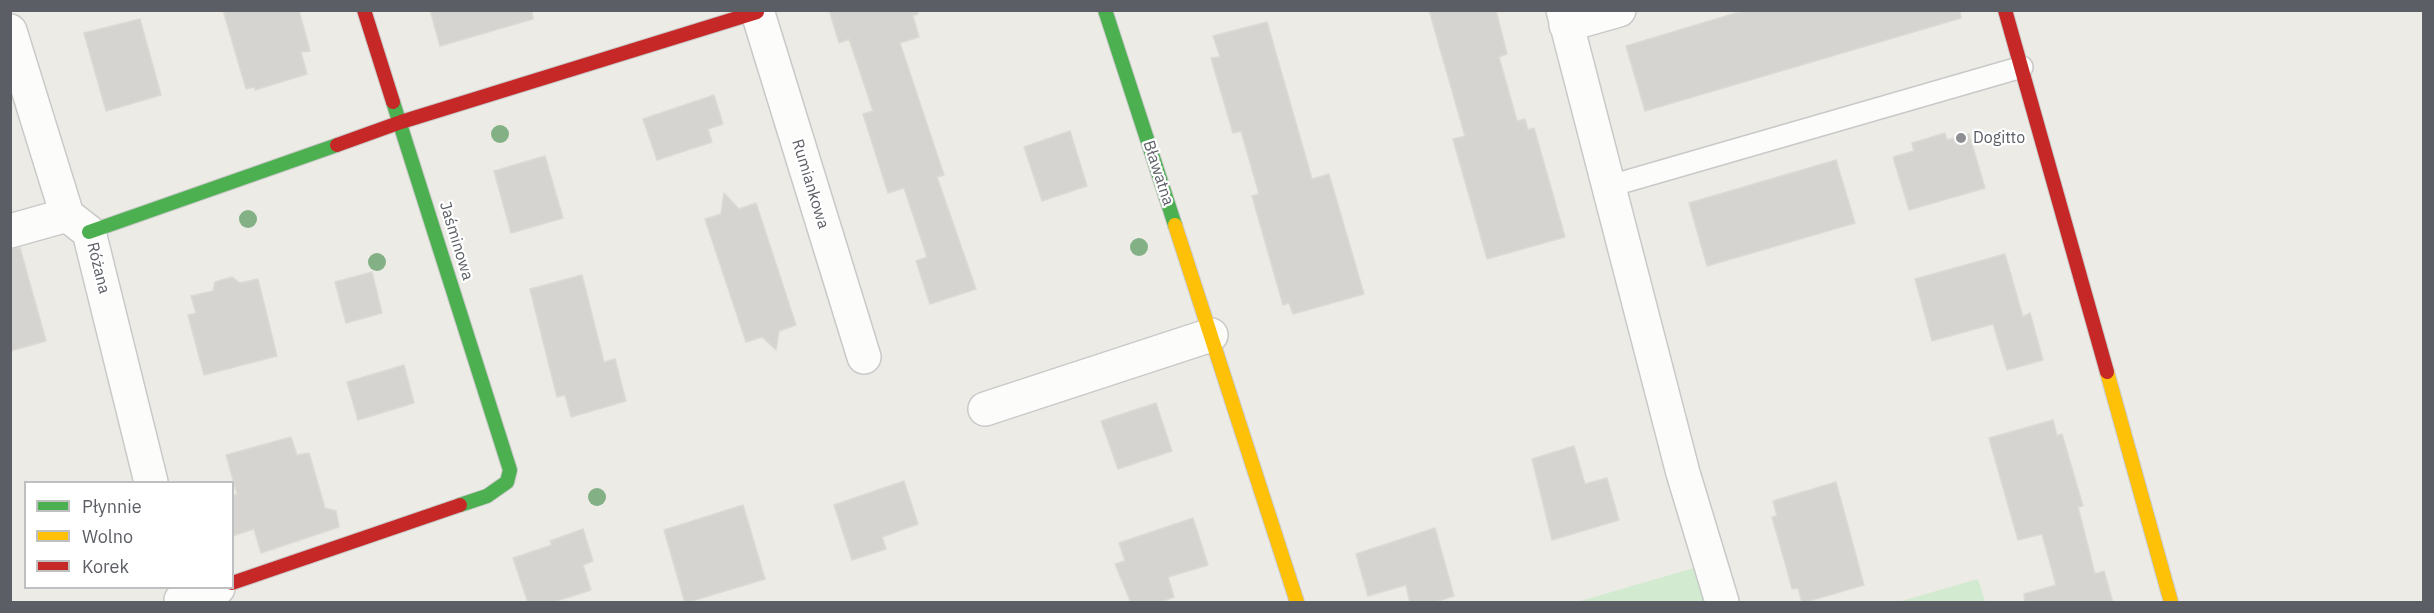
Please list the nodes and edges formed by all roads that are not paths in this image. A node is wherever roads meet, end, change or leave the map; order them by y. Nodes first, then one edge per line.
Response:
1 (364, 10) edge
2 (1105, 10) edge
3 (1619, 10) edge
4 (2005, 10) edge
5 (757, 11) edge
6 (1564, 18) edge
7 (10, 31) edge
8 (2022, 67) junction
9 (401, 123) junction
10 (1610, 186) junction
11 (78, 223) junction
12 (10, 231) edge
13 (1211, 335) junction
14 (864, 357) dead end
15 (985, 409) dead end
16 (150, 481) edge
17 (234, 582) edge
18 (214, 589) edge
19 (180, 597) edge
20 (1297, 603) edge
21 (1722, 603) edge
22 (2171, 603) edge

1 - 9 street, Jaśminowa
2 - 13 street, Bławatna
3 - 6 street
4 - 8 street
5 - 9 street
5 - 14 street, Rumiankowa
6 - 10 street
7 - 11 street, Różana
8 - 10 lane
8 - 22 street
9 - 11 street
9 - 17 street, Jaśminowa
10 - 21 street
11 - 12 street
11 - 16 street, Różana
13 - 15 street
13 - 20 street, Bławatna
18 - 19 street

